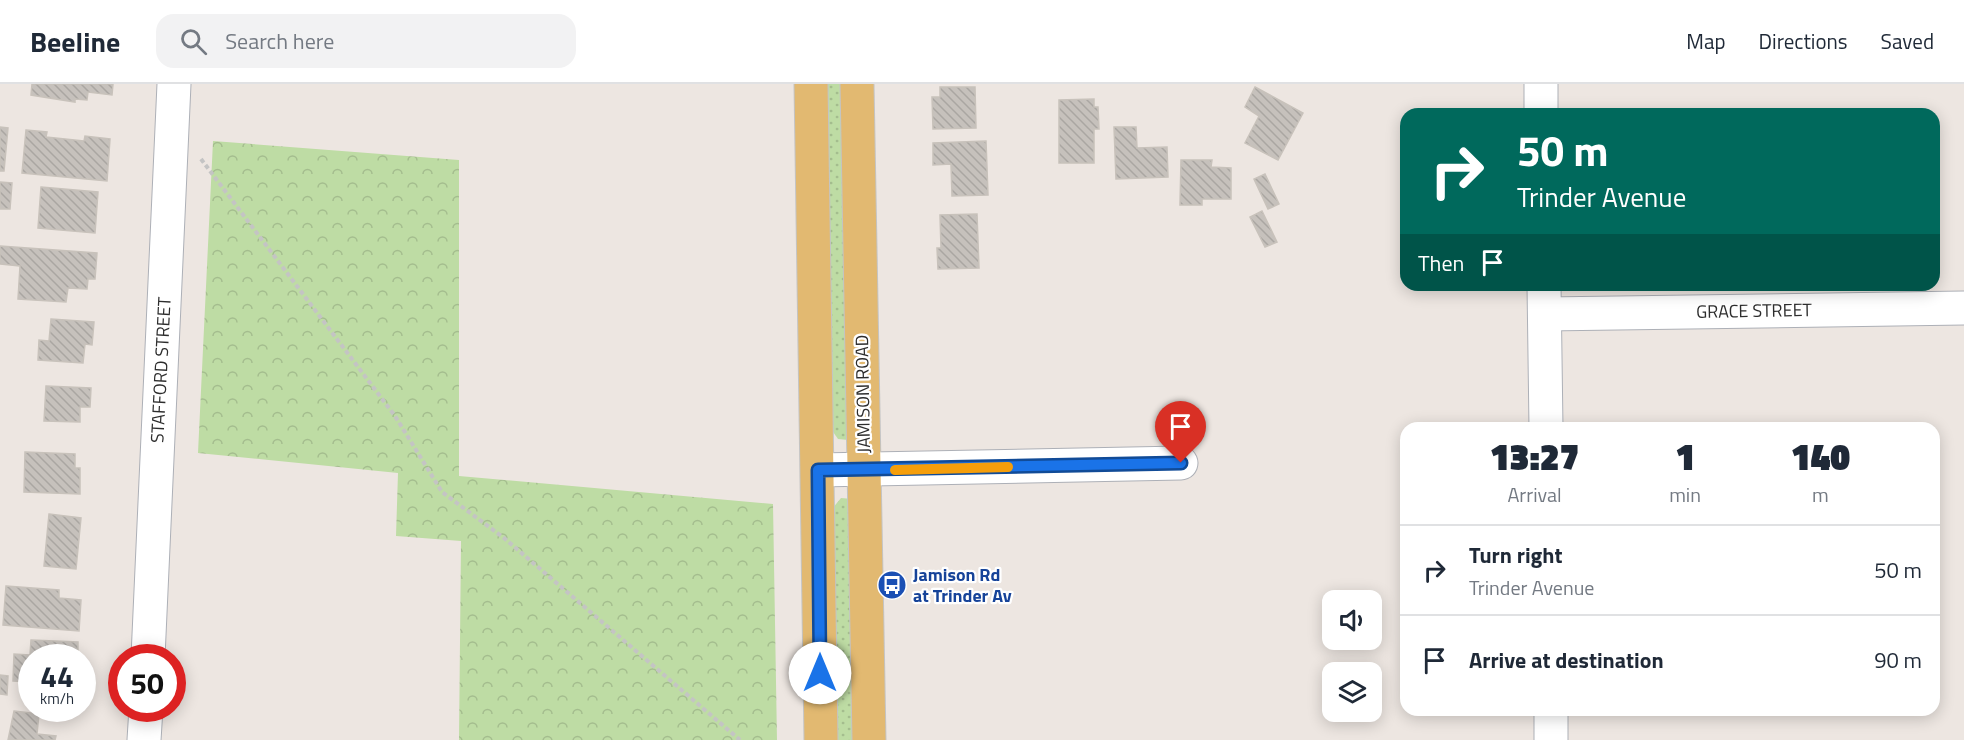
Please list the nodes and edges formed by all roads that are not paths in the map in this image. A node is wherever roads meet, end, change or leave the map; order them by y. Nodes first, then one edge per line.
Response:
1 (174, 84) edge
2 (811, 84) edge
3 (856, 84) edge
4 (1541, 84) edge
5 (1541, 108) edge
6 (1544, 299) edge
7 (1964, 308) edge
8 (1546, 422) edge
9 (1181, 463) dead end
10 (818, 470) junction
11 (865, 470) junction
12 (149, 644) edge
13 (1551, 716) edge
14 (145, 722) edge
15 (144, 740) edge
16 (821, 740) edge
17 (869, 740) edge
18 (1551, 740) edge

1 - 12 street, STAFFORD STREET
2 - 10 main road
3 - 11 main road, JAMISON ROAD
4 - 5 street
6 - 7 street, GRACE STREET
6 - 8 street
9 - 11 street
10 - 11 street
10 - 16 main road
11 - 17 main road, JAMISON ROAD
13 - 18 street
14 - 15 street

